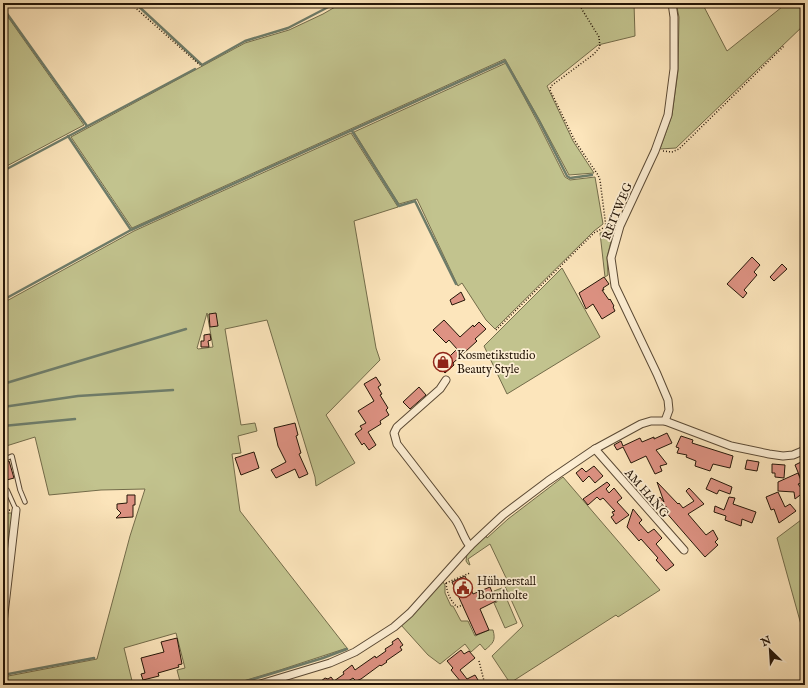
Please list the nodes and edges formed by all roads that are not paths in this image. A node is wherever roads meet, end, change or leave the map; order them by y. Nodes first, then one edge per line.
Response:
1 (672, 3) edge
2 (446, 380) dead end
3 (665, 421) junction
4 (595, 449) junction
5 (805, 450) edge
6 (3, 460) edge
7 (3, 490) edge
8 (25, 502) dead end
9 (16, 510) joint
10 (470, 546) junction
11 (684, 550) dead end
12 (3, 623) edge
13 (272, 683) edge
14 (257, 685) edge

1 - 3 street, REITWEG
2 - 10 street
3 - 4 street
3 - 5 street
4 - 10 street
4 - 11 street, AM HANG
6 - 8 lane
7 - 9 lane
9 - 12 street
10 - 13 street
13 - 14 street

